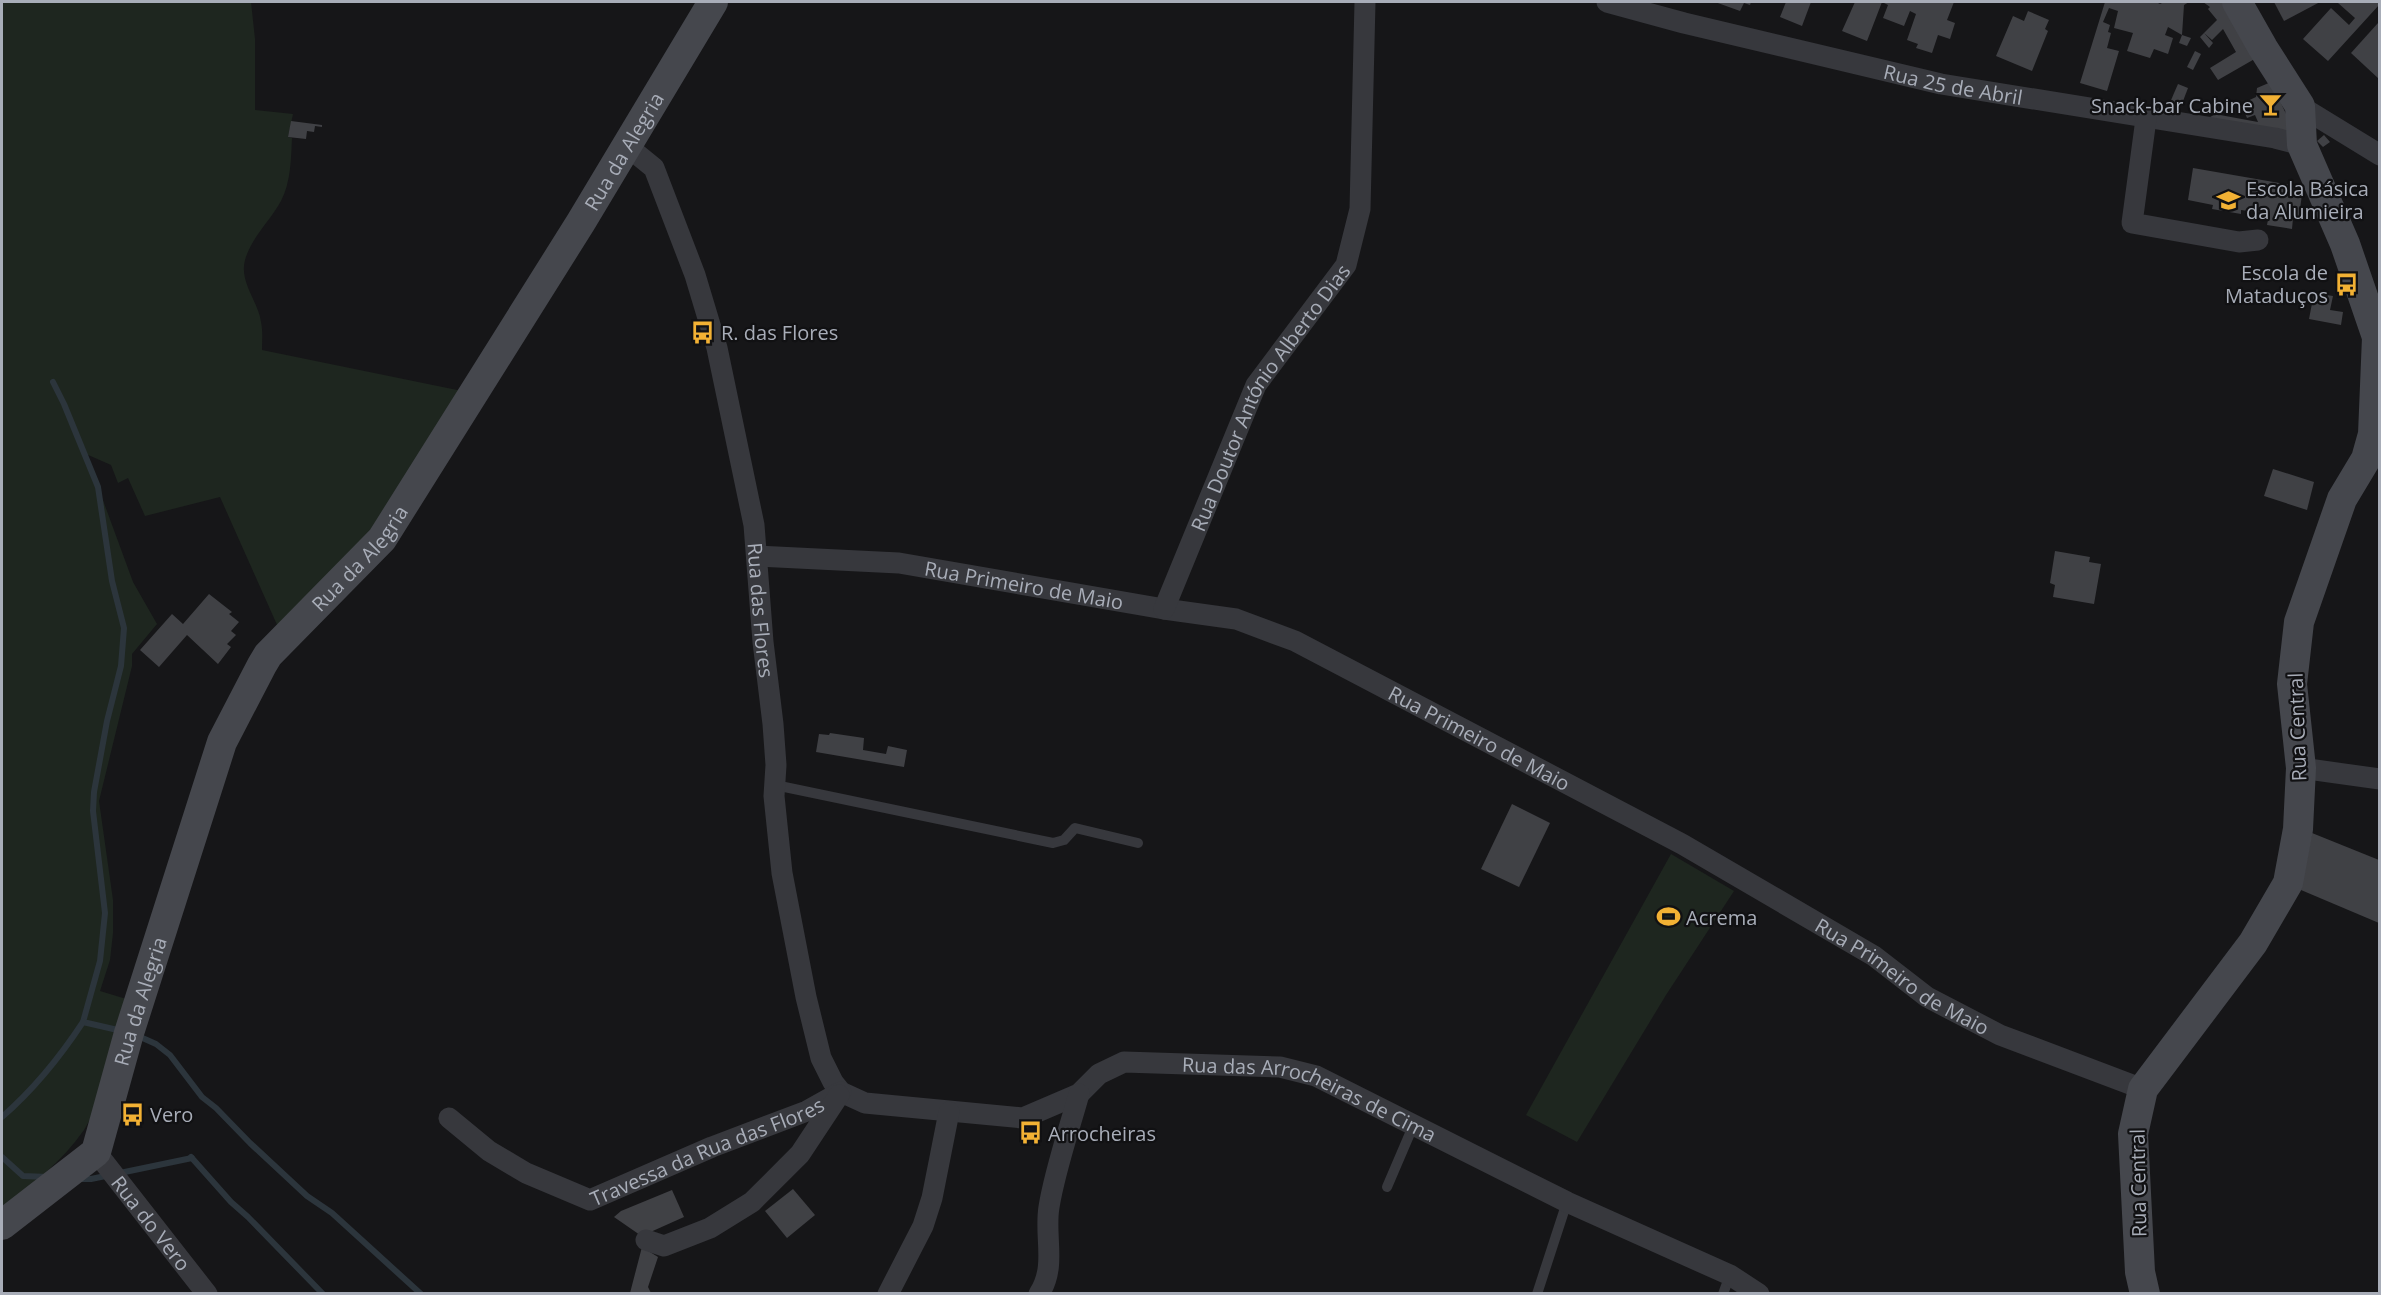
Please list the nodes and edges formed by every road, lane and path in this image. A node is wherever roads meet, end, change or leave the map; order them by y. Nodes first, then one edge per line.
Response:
1 (713, 2) edge
2 (1365, 2) edge
3 (1607, 2) edge
4 (2237, 2) edge
5 (2300, 106) junction
6 (2146, 119) junction
7 (2302, 145) junction
8 (627, 146) junction
9 (2379, 155) edge
10 (2258, 240) dead end
11 (2373, 457) edge
12 (758, 556) junction
13 (1164, 609) junction
14 (2301, 768) junction
15 (2379, 779) edge
16 (776, 785) junction
17 (1138, 843) dead end
18 (2144, 1089) junction
19 (841, 1092) junction
20 (1079, 1094) junction
21 (949, 1112) junction
22 (449, 1118) dead end
23 (1414, 1124) junction
24 (96, 1152) junction
25 (1387, 1187) dead end
26 (1567, 1202) junction
27 (2, 1225) edge
28 (646, 1240) dead end
29 (1726, 1284) edge
30 (207, 1293) edge
31 (888, 1293) edge
32 (1040, 1293) edge
33 (1537, 1293) edge
34 (1760, 1293) edge
35 (2145, 1293) edge

1 - 8 street, Rua da Alegria
2 - 13 street, Rua Doutor António Alberto Dias
3 - 6 street, Rua 25 de Abril
4 - 5 street
5 - 7 street, Rua Central
5 - 9 street
6 - 7 street, Rua 25 de Abril
6 - 10 street
7 - 11 street, Rua Central
8 - 12 street, Rua das Flores
8 - 24 street, Rua da Alegria
11 - 14 street, Rua Central
12 - 13 street, Rua Primeiro de Maio
12 - 16 street, Rua das Flores
13 - 18 street, Rua Primeiro de Maio
14 - 15 street
14 - 18 street, Rua Central
16 - 17 lane
16 - 19 street, Rua das Flores
18 - 35 street, Rua Central
19 - 21 street, Rua das Arrocheiras de Cima
19 - 22 street, Travessa da Rua das Flores
19 - 28 street
20 - 21 street, Rua das Arrocheiras de Cima
20 - 23 street, Rua das Arrocheiras de Cima
20 - 32 street
21 - 31 street
23 - 25 lane
23 - 26 street, Rua das Arrocheiras de Cima
24 - 27 street
24 - 30 street, Rua do Vero
26 - 29 street, Rua das Arrocheiras de Cima
26 - 33 lane
29 - 34 street, Rua das Arrocheiras de Cima

